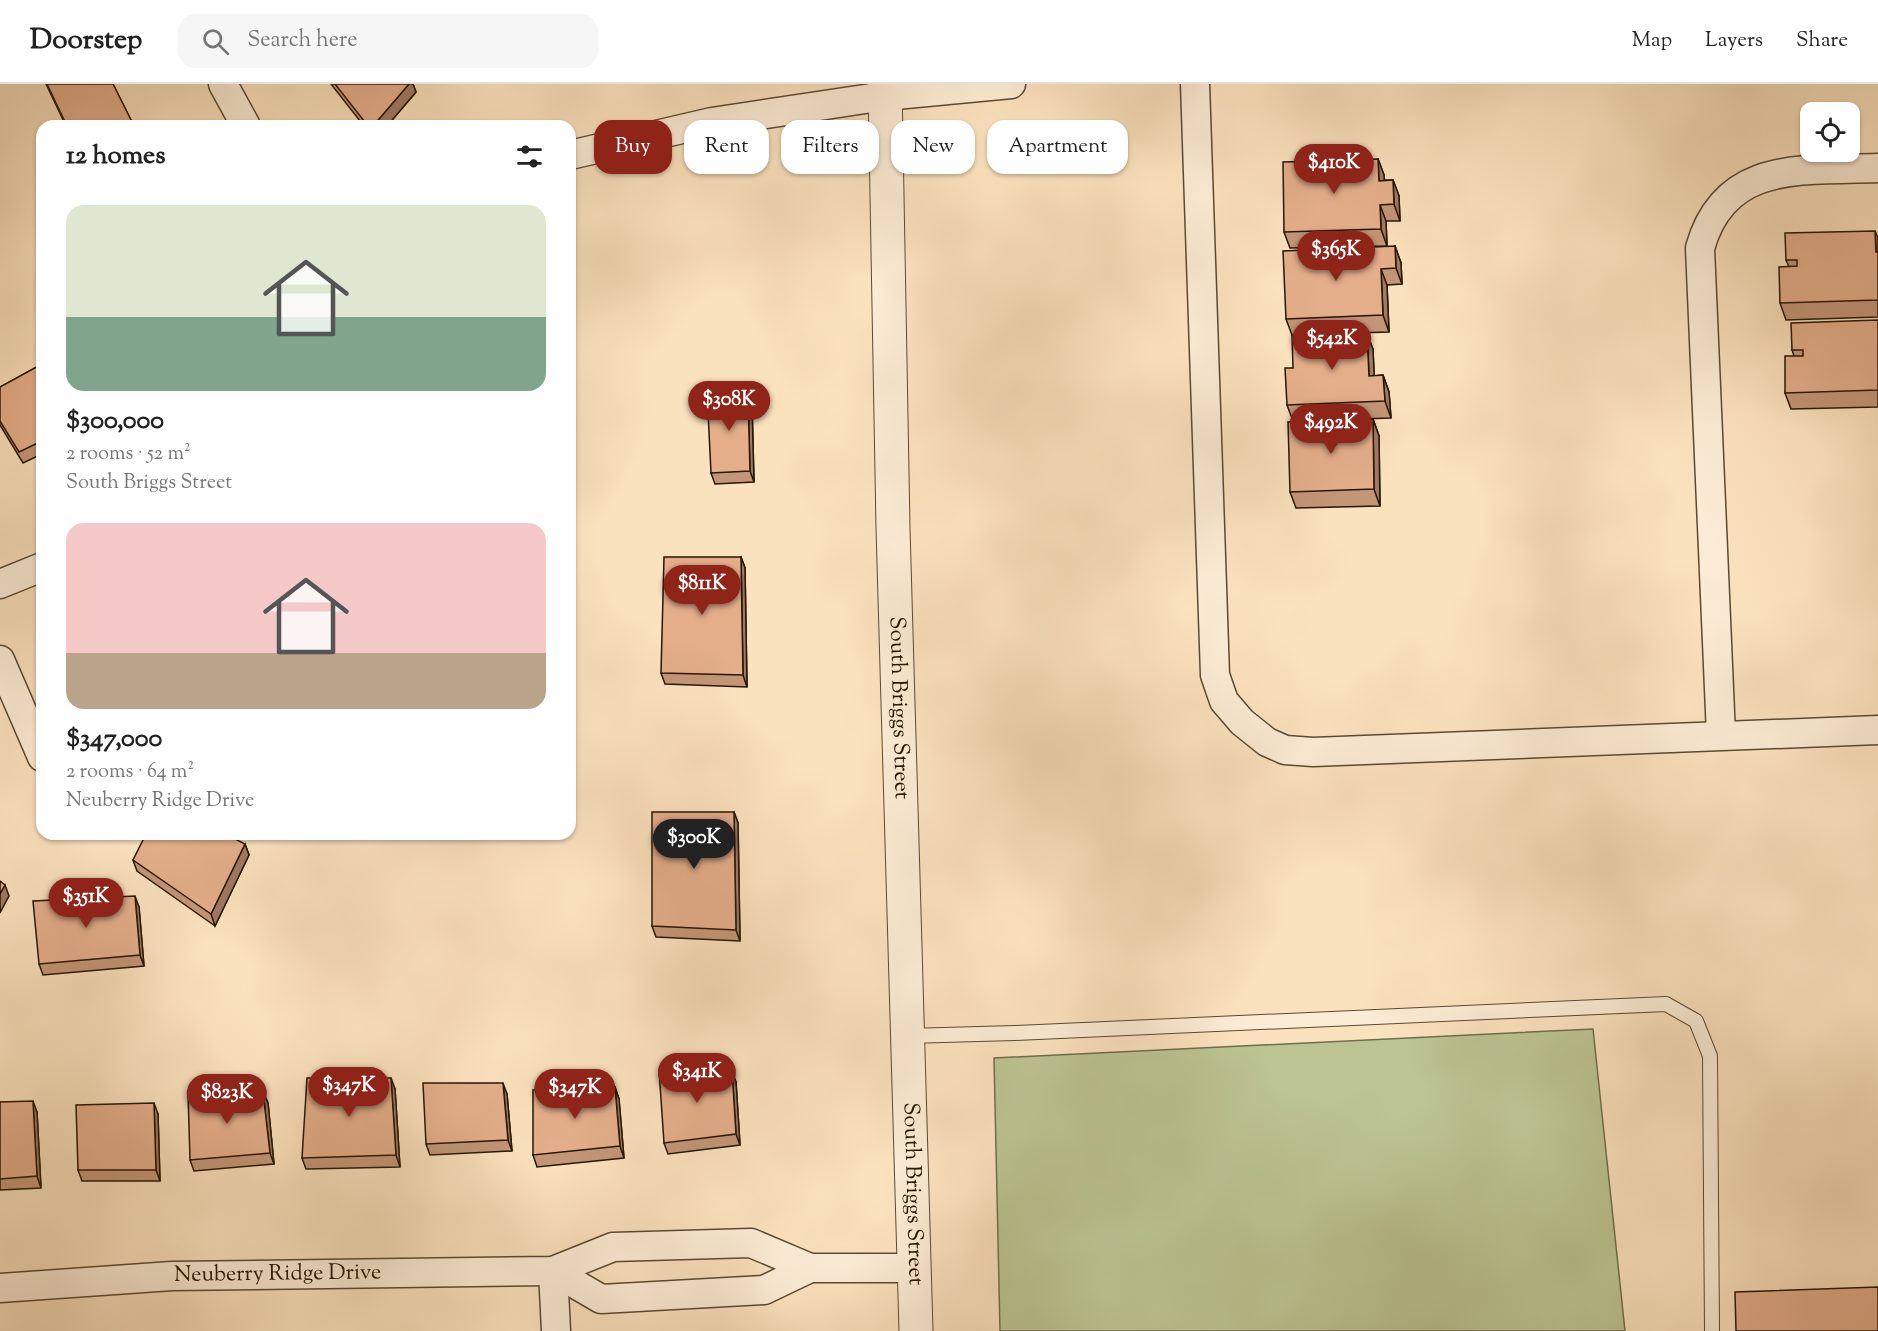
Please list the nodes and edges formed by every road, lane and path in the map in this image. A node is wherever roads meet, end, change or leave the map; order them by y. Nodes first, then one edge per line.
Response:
1 (224, 84) edge
2 (1011, 84) edge
3 (1195, 84) edge
4 (885, 90) edge
5 (243, 120) edge
6 (576, 153) edge
7 (1878, 168) edge
8 (36, 569) edge
9 (0, 584) edge
10 (0, 660) edge
11 (1878, 730) edge
12 (1721, 735) junction
13 (36, 743) edge
14 (907, 1036) junction
15 (810, 1268) junction
16 (915, 1268) junction
17 (554, 1271) junction
18 (0, 1288) edge
19 (556, 1331) edge
20 (916, 1331) edge
21 (1712, 1331) edge

1 - 5 street
2 - 4 street
3 - 12 street
4 - 6 street
4 - 14 street, South Briggs Street
7 - 12 street
8 - 9 street
10 - 13 street
11 - 12 street
14 - 16 street, South Briggs Street
14 - 21 lane
15 - 16 street, Neuberry Ridge Drive
15 - 17 street, Neuberry Ridge Drive
15 - 17 street, Neuberry Ridge Drive
16 - 20 street, South Briggs Street
17 - 18 street, Neuberry Ridge Drive
17 - 19 street

